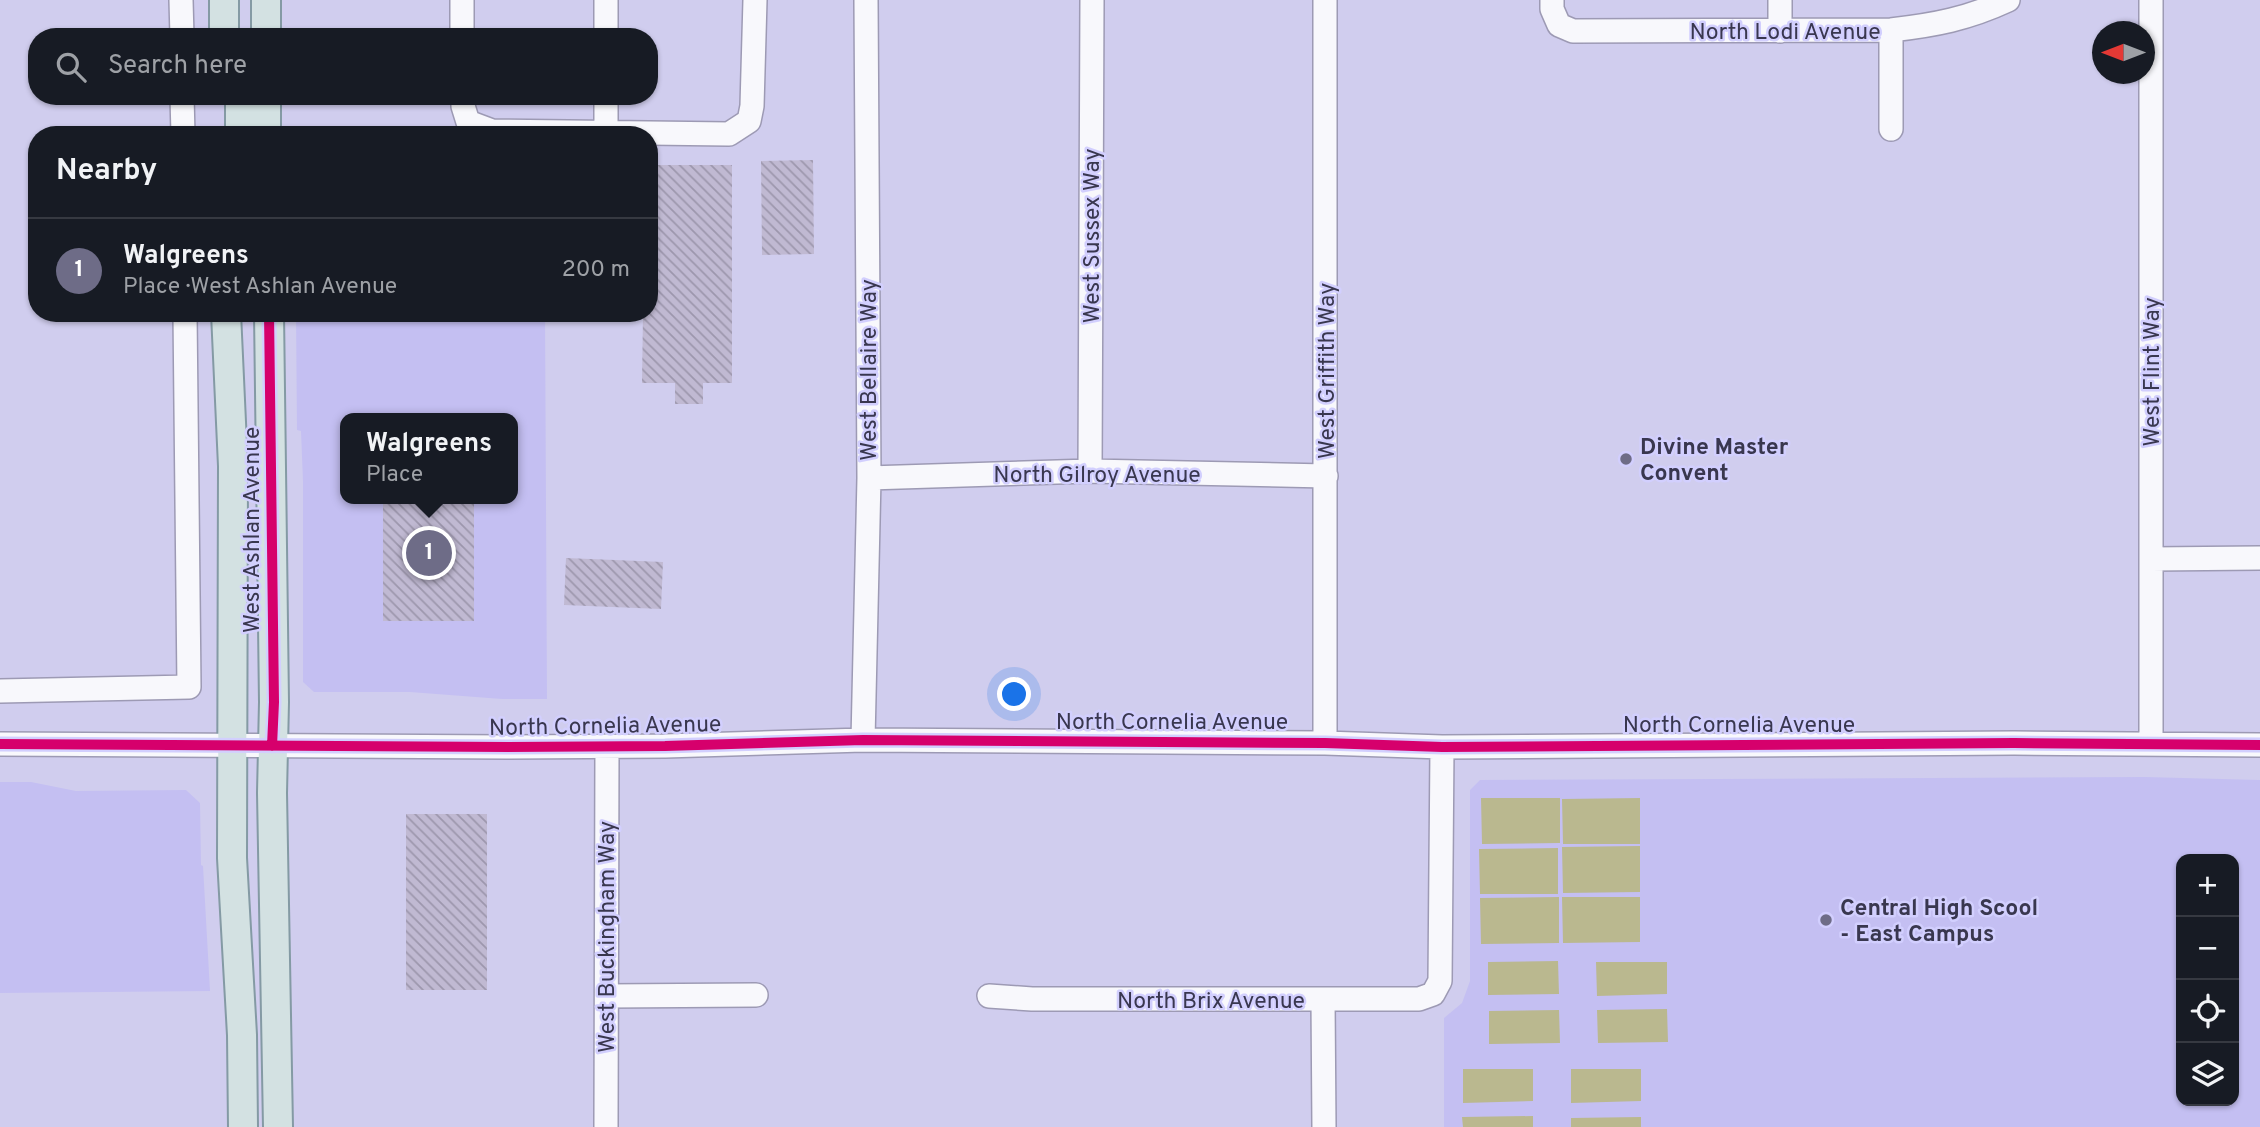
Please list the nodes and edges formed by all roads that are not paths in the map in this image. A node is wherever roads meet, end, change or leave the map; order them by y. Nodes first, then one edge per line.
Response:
1 (181, 0) edge
2 (225, 0) edge
3 (266, 0) edge
4 (462, 0) edge
5 (606, 0) edge
6 (755, 0) edge
7 (866, 0) edge
8 (1092, 0) edge
9 (1325, 0) edge
10 (1552, 0) edge
11 (1780, 0) edge
12 (2008, 0) edge
13 (2151, 0) edge
14 (182, 28) edge
15 (225, 28) edge
16 (266, 28) edge
17 (462, 28) edge
18 (606, 28) edge
19 (1891, 30) junction
20 (1780, 31) junction
21 (182, 105) edge
22 (225, 105) edge
23 (240, 105) edge
24 (266, 105) edge
25 (463, 105) edge
26 (606, 105) edge
27 (183, 126) edge
28 (225, 126) edge
29 (240, 126) edge
30 (266, 126) edge
31 (479, 126) edge
32 (606, 126) edge
33 (1891, 129) dead end
34 (658, 133) edge
35 (185, 322) edge
36 (226, 322) edge
37 (269, 322) edge
38 (1090, 471) junction
39 (1326, 476) junction
40 (869, 478) junction
41 (2260, 558) edge
42 (2151, 559) junction
43 (0, 691) edge
44 (863, 740) junction
45 (1325, 743) junction
46 (0, 744) edge
47 (2151, 744) junction
48 (2260, 745) edge
49 (232, 746) junction
50 (272, 746) junction
51 (607, 746) junction
52 (1442, 747) junction
53 (756, 995) dead end
54 (607, 996) junction
55 (989, 996) dead end
56 (1322, 1000) junction
57 (243, 1127) edge
58 (278, 1127) edge
59 (606, 1127) edge
60 (1324, 1127) edge

1 - 14 street
2 - 15 main road
3 - 16 main road
4 - 17 street
5 - 18 street
6 - 34 street
7 - 40 street, West Bellaire Way
8 - 38 street, West Sussex Way
9 - 39 street, West Griffith Way
10 - 20 street, North Lodi Avenue
11 - 20 street
12 - 19 street, North Lodi Avenue
13 - 42 street, West Flint Way
19 - 20 street, North Lodi Avenue
19 - 33 street
21 - 27 street
22 - 28 main road
23 - 29 main road
24 - 30 main road
25 - 31 street
26 - 32 street
35 - 43 street
36 - 49 main road, West Ashlan Avenue
37 - 50 main road, West Ashlan Avenue
38 - 39 street, North Gilroy Avenue
38 - 40 street, North Gilroy Avenue
39 - 45 street, West Griffith Way
40 - 44 street, West Bellaire Way
41 - 42 street
42 - 47 street, West Flint Way
44 - 45 street, North Cornelia Avenue
44 - 51 street, North Cornelia Avenue
45 - 52 street, North Cornelia Avenue
46 - 49 street, North Cornelia Avenue
47 - 48 street, North Cornelia Avenue
47 - 52 street, North Cornelia Avenue
49 - 50 street, North Cornelia Avenue
49 - 57 main road, West Ashlan Avenue
50 - 51 street, North Cornelia Avenue
50 - 58 main road, West Ashlan Avenue
51 - 54 street, West Buckingham Way
52 - 56 street, North Brix Avenue
53 - 54 street
54 - 59 street, West Buckingham Way
55 - 56 street, North Brix Avenue
56 - 60 street

